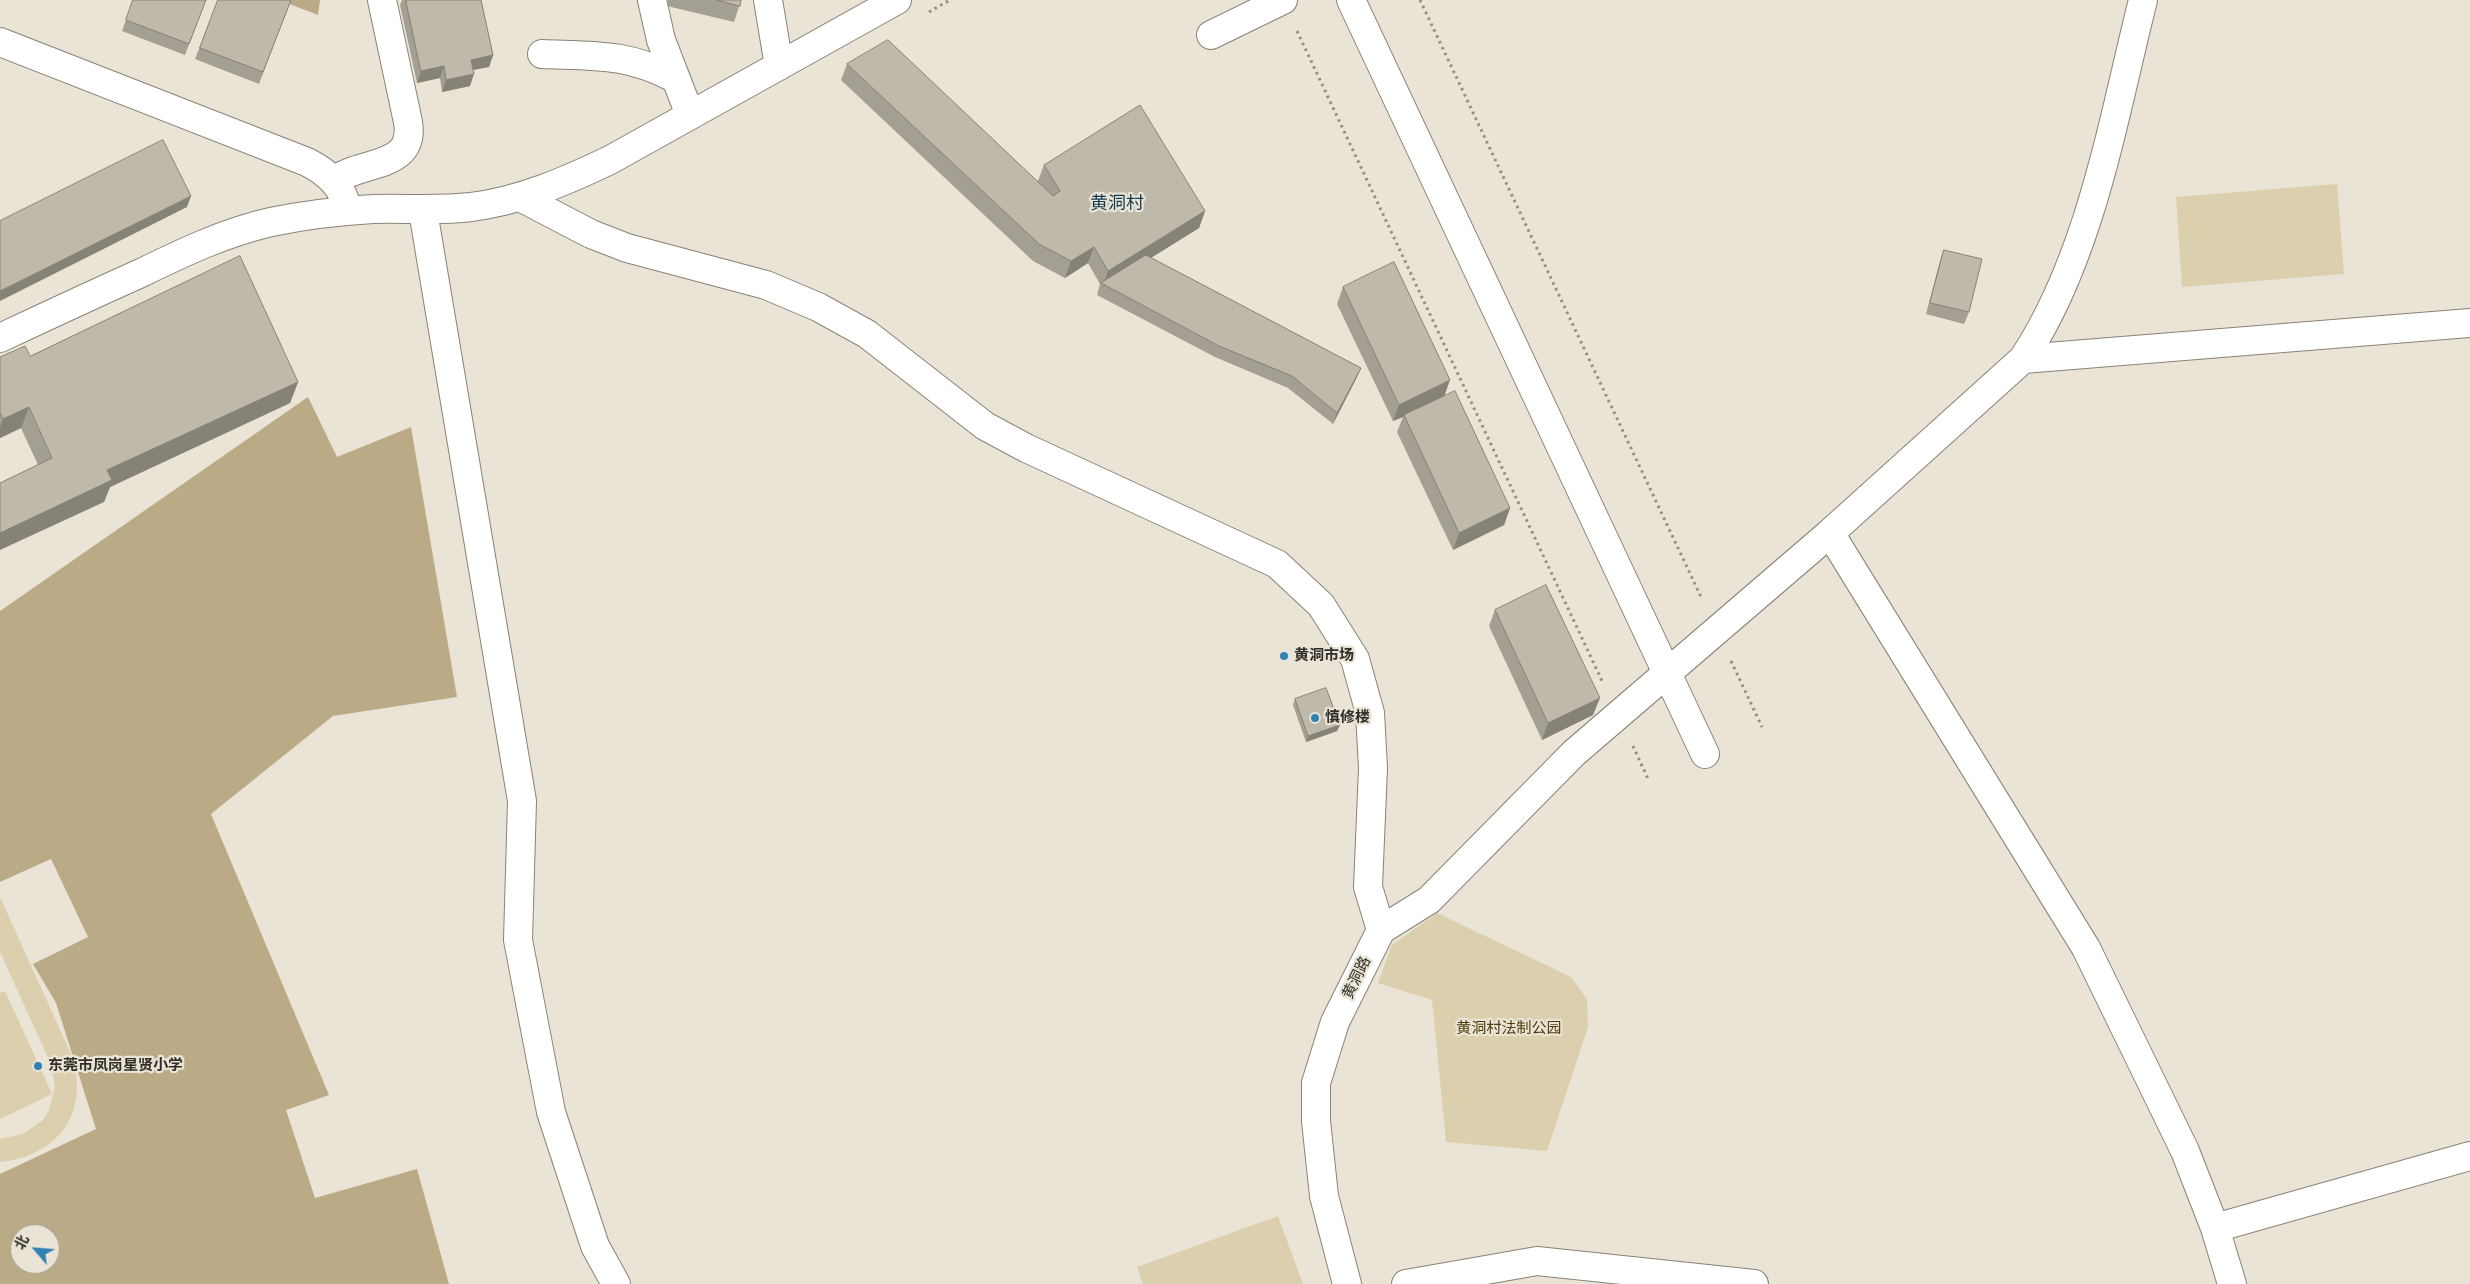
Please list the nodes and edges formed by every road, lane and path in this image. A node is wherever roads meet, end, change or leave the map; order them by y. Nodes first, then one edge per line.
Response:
1 (382, 0) edge
2 (652, 0) edge
3 (768, 0) edge
4 (897, 0) edge
5 (1283, 0) edge
6 (1351, 0) edge
7 (1420, 0) edge
8 (2144, 0) edge
9 (1295, 27) dead end
10 (1211, 35) dead end
11 (0, 42) edge
12 (542, 54) dead end
13 (779, 66) junction
14 (674, 78) junction
15 (690, 115) junction
16 (334, 181) junction
17 (520, 197) junction
18 (348, 211) junction
19 (423, 211) junction
20 (2470, 323) edge
21 (0, 338) edge
22 (2023, 359) junction
23 (1830, 533) junction
24 (1703, 602) dead end
25 (1728, 656) dead end
26 (1607, 692) dead end
27 (1762, 728) dead end
28 (1632, 745) dead end
29 (1706, 754) dead end
30 (1649, 781) dead end
31 (1381, 930) junction
32 (2470, 1156) edge
33 (2215, 1228) junction
34 (616, 1284) edge
35 (1347, 1284) edge
36 (1406, 1284) edge
37 (1754, 1284) edge
38 (2232, 1284) edge

1 - 16 street
2 - 14 street
3 - 13 street
4 - 13 street
5 - 10 street
6 - 29 street
7 - 24 path
8 - 22 street
9 - 26 path
11 - 16 street
12 - 14 street
13 - 15 street
14 - 15 street
15 - 17 street
16 - 18 street
17 - 19 street
17 - 31 street
18 - 19 street
18 - 21 street
19 - 34 street
20 - 22 street
22 - 23 street
23 - 31 street
23 - 33 street
25 - 27 path
28 - 30 path
31 - 35 street, 黄洞路
32 - 33 street
33 - 38 street
36 - 37 street

